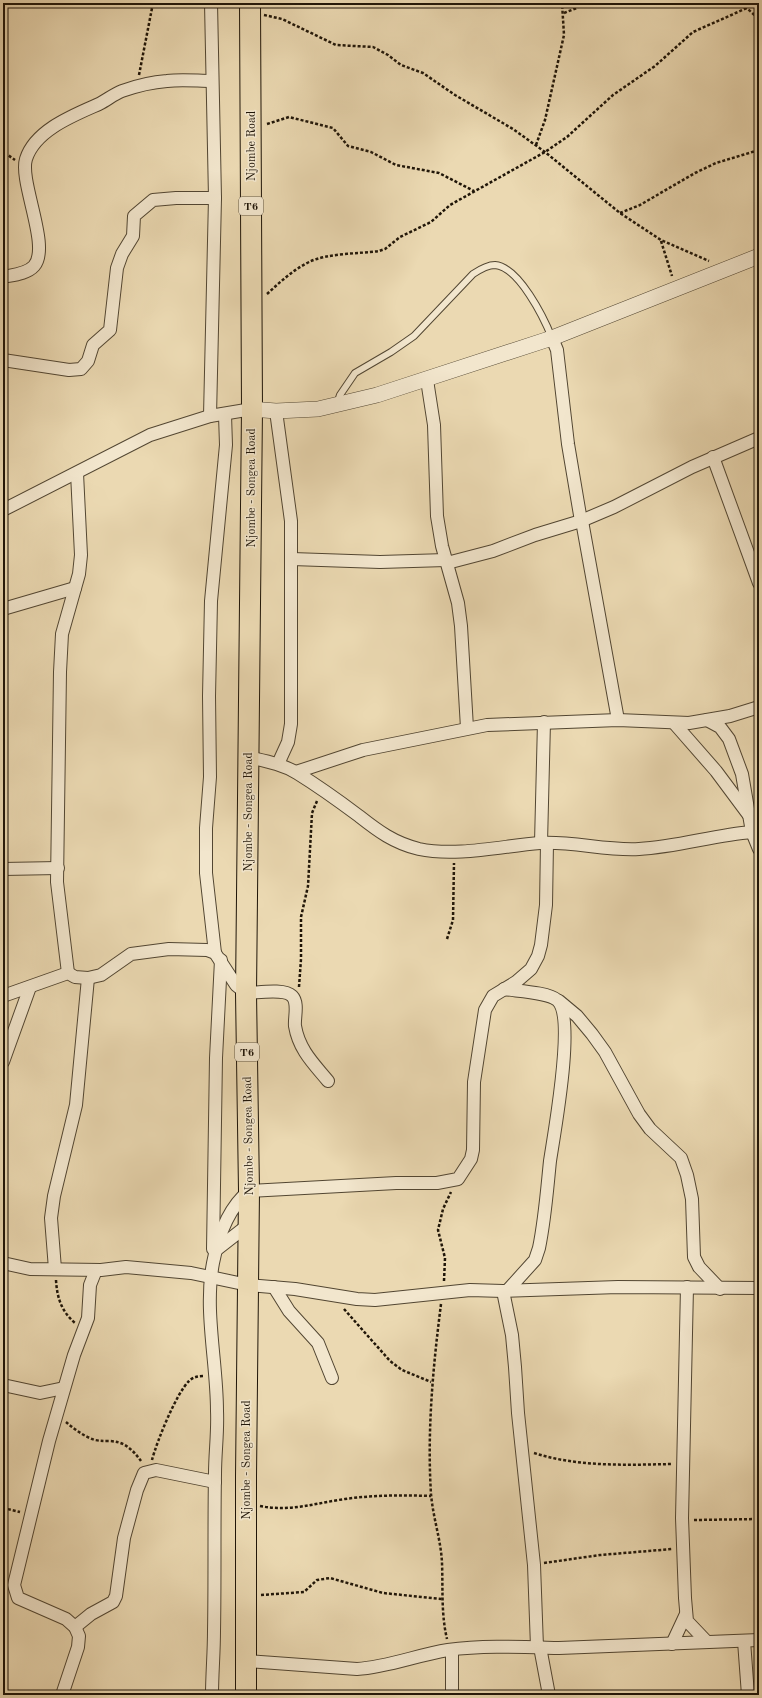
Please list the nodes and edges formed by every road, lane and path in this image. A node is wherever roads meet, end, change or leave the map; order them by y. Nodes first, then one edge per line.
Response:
1 (153, 3) edge
2 (211, 3) edge
3 (562, 3) edge
4 (582, 3) edge
5 (742, 3) edge
6 (250, 8) edge
7 (747, 8) junction
8 (564, 13) junction
9 (759, 19) edge
10 (212, 81) junction
11 (137, 87) junction
12 (250, 130) junction
13 (536, 146) junction
14 (759, 150) edge
15 (545, 152) junction
16 (474, 191) junction
17 (215, 198) junction
18 (620, 213) junction
19 (661, 240) junction
20 (759, 256) edge
21 (724, 269) junction
22 (3, 277) edge
23 (676, 288) junction
24 (251, 307) junction
25 (552, 338) junction
26 (3, 360) edge
27 (427, 380) junction
28 (337, 405) junction
29 (252, 409) junction
30 (276, 411) junction
31 (225, 415) junction
32 (210, 416) junction
33 (759, 438) edge
34 (713, 457) junction
35 (77, 473) junction
36 (3, 510) edge
37 (581, 521) junction
38 (292, 559) junction
39 (446, 562) junction
40 (759, 583) edge
41 (75, 588) junction
42 (3, 609) edge
43 (759, 707) edge
44 (618, 720) junction
45 (707, 720) junction
46 (544, 722) junction
47 (674, 723) junction
48 (467, 728) junction
49 (248, 757) junction
50 (278, 764) junction
51 (296, 772) junction
52 (322, 791) junction
53 (750, 816) junction
54 (756, 829) edge
55 (544, 843) junction
56 (759, 849) edge
57 (453, 850) junction
58 (58, 868) junction
59 (3, 869) edge
60 (447, 939) dead end
61 (218, 956) junction
62 (68, 973) junction
63 (88, 978) junction
64 (30, 987) junction
65 (504, 988) junction
66 (246, 994) junction
67 (3, 996) edge
68 (557, 1000) junction
69 (295, 1001) junction
70 (3, 1062) edge
71 (328, 1081) dead end
72 (458, 1179) junction
73 (249, 1192) junction
74 (248, 1225) junction
75 (215, 1256) junction
76 (3, 1263) edge
77 (55, 1269) junction
78 (96, 1270) junction
79 (211, 1277) junction
80 (248, 1285) junction
81 (274, 1287) junction
82 (687, 1287) junction
83 (759, 1288) edge
84 (720, 1289) junction
85 (505, 1291) junction
86 (442, 1292) junction
87 (329, 1295) junction
88 (84, 1329) junction
89 (216, 1377) junction
90 (332, 1378) dead end
91 (431, 1382) junction
92 (3, 1385) edge
93 (64, 1388) junction
94 (57, 1413) junction
95 (521, 1449) junction
96 (684, 1464) junction
97 (150, 1468) junction
98 (215, 1482) junction
99 (431, 1496) junction
100 (246, 1504) junction
101 (3, 1508) edge
102 (32, 1514) junction
103 (682, 1518) junction
104 (759, 1519) edge
105 (683, 1548) junction
106 (534, 1565) junction
107 (246, 1595) junction
108 (442, 1599) junction
109 (686, 1614) junction
110 (75, 1627) junction
111 (759, 1640) edge
112 (744, 1641) junction
113 (707, 1642) junction
114 (672, 1644) junction
115 (538, 1647) junction
116 (451, 1650) junction
117 (246, 1661) junction
118 (62, 1695) edge
119 (212, 1695) edge
120 (246, 1695) edge
121 (452, 1695) edge
122 (549, 1695) edge
123 (748, 1695) edge

1 - 11 path
2 - 10 street
3 - 8 path
4 - 8 path
5 - 7 path
6 - 12 highway, Njombe Road / T6
6 - 13 path
7 - 9 path
7 - 15 path
8 - 13 path
10 - 11 street
10 - 17 street
11 - 22 street
12 - 16 path
12 - 24 highway, Njombe Road / T6
13 - 15 path
14 - 18 path
15 - 16 path
15 - 18 path
16 - 24 path
17 - 26 street
17 - 32 street
18 - 19 path
19 - 21 path
19 - 23 path
20 - 21 street
21 - 23 street
23 - 25 street
24 - 29 highway, Njombe Road / T6
25 - 27 street
25 - 28 lane
25 - 37 street
27 - 28 street
27 - 39 street
28 - 30 street
29 - 30 street
29 - 31 street
29 - 49 highway, Njombe - Songea Road / T6
30 - 38 street
31 - 32 street
31 - 61 street
32 - 35 street
33 - 34 street
34 - 37 street
34 - 40 street
35 - 36 street
35 - 41 street
37 - 39 street
37 - 44 street
38 - 39 street
38 - 50 street
39 - 48 street
41 - 42 street
41 - 58 street
43 - 45 street
44 - 46 street
44 - 47 street
45 - 47 street
45 - 53 street
46 - 48 street
46 - 55 street
47 - 53 street
48 - 51 street
49 - 50 street
49 - 66 highway, Njombe - Songea Road / T6
50 - 51 street
51 - 52 street
52 - 57 street
52 - 69 path
53 - 54 street
54 - 55 street
54 - 56 street
55 - 57 street
55 - 65 street
57 - 60 path
58 - 59 street
58 - 62 street
61 - 63 street
61 - 66 street
61 - 75 street
62 - 63 street
62 - 64 street
63 - 77 street
64 - 67 street
64 - 70 street
65 - 68 street
65 - 72 street
66 - 69 street
66 - 73 highway, Njombe - Songea Road / T6
68 - 84 street
68 - 85 street
69 - 71 street
72 - 73 street
72 - 86 path
73 - 74 highway, Njombe - Songea Road / T6
73 - 75 street
74 - 75 street
74 - 80 highway, Njombe - Songea Road / T6
75 - 79 street
76 - 77 street
77 - 78 street
77 - 88 path
78 - 79 street
78 - 88 street
79 - 80 street
79 - 89 street
80 - 81 street
80 - 100 highway, Njombe - Songea Road / T6
81 - 87 street
81 - 90 street
82 - 84 street
82 - 85 street
82 - 96 street
83 - 84 street
85 - 86 street
85 - 95 street
86 - 87 street
86 - 91 path
87 - 91 path
88 - 93 street
89 - 97 path
89 - 98 street
91 - 99 path
92 - 93 street
93 - 94 street
94 - 97 path
94 - 102 street
95 - 96 path
95 - 106 street
96 - 103 street
97 - 98 street
97 - 110 street
98 - 119 street
99 - 100 path
99 - 108 path
100 - 107 highway, Njombe - Songea Road / T6
101 - 102 path
102 - 110 street
103 - 104 path
103 - 105 street
105 - 106 path
105 - 109 street
106 - 115 street
107 - 108 path
107 - 117 highway, Njombe - Songea Road / T6
108 - 116 path
109 - 113 street
109 - 114 street
110 - 118 street
111 - 112 street
112 - 113 street
112 - 123 street
113 - 114 street
114 - 115 street
115 - 116 street
115 - 122 street
116 - 117 street
116 - 121 street
117 - 120 highway, Njombe - Songea Road / T6

